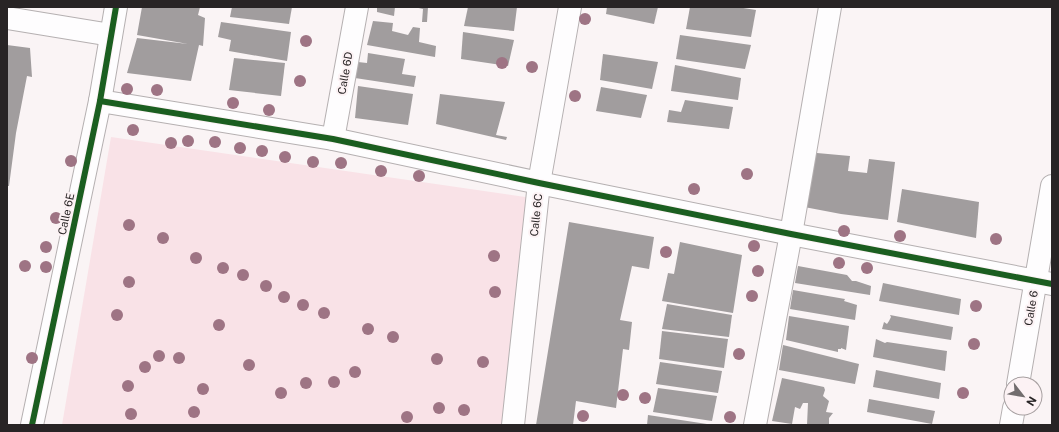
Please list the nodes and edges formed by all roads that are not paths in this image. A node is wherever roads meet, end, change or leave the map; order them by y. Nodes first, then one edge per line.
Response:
1 (116, 7) edge
2 (357, 7) edge
3 (570, 7) edge
4 (830, 7) edge
5 (7, 18) edge
6 (110, 35) junction
7 (100, 101) junction
8 (334, 139) junction
9 (539, 182) junction
10 (1052, 186) edge
11 (791, 234) junction
12 (1044, 282) edge
13 (1020, 376) edge
14 (32, 425) edge
15 (513, 425) edge
16 (755, 425) edge

1 - 6 street, Calle 6E
2 - 8 street, Calle 6D
3 - 9 street, Calle 6C
4 - 11 street
5 - 6 street
6 - 7 street, Calle 6E
7 - 8 street
7 - 14 street, Calle 6E
8 - 9 street
9 - 11 street
9 - 15 street, Calle 6C
10 - 12 street, Calle 6
11 - 12 street
11 - 16 street
12 - 13 street, Calle 6

